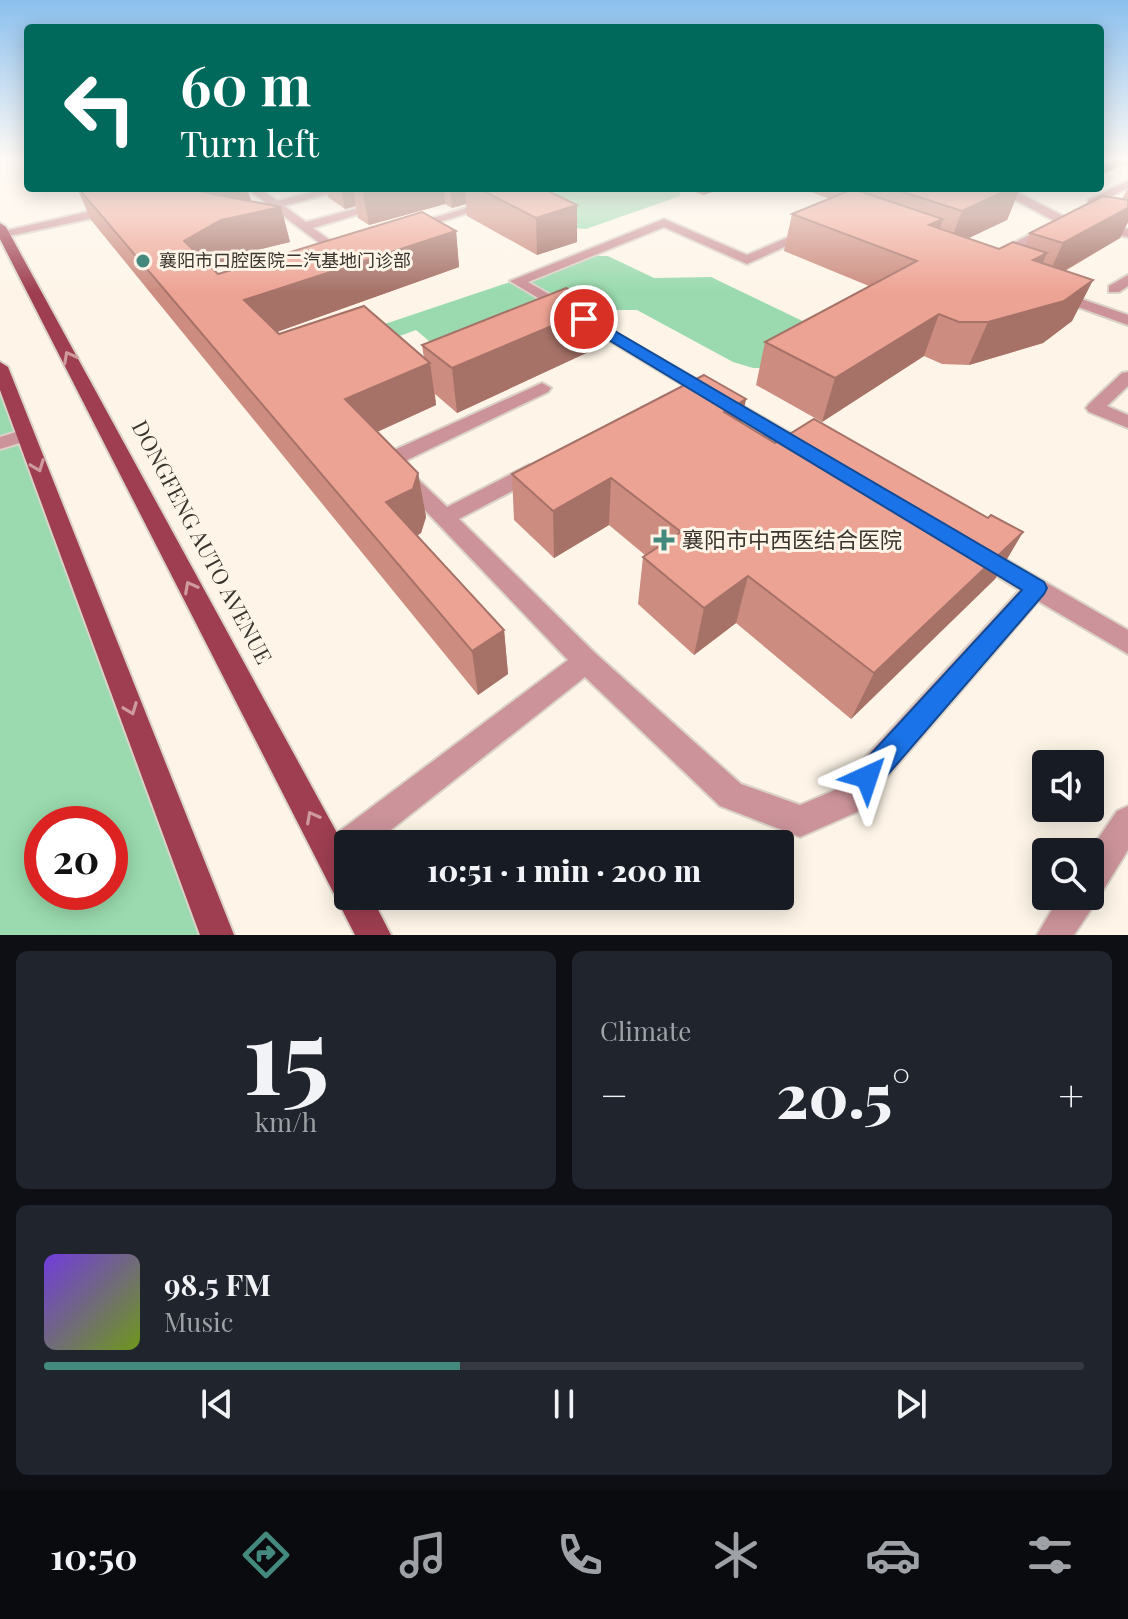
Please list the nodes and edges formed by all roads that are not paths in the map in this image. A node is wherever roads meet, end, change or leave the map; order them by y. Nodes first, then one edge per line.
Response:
1 (275, 205) edge
2 (386, 205) edge
3 (484, 205) edge
4 (1029, 205) edge
5 (1093, 205) edge
6 (121, 208) edge
7 (1064, 221) junction
8 (830, 224) edge
9 (303, 227) junction
10 (1099, 227) junction
11 (2, 231) edge
12 (391, 232) edge
13 (1128, 233) edge
14 (362, 240) edge
15 (1013, 247) edge
16 (1128, 279) edge
17 (1038, 288) edge
18 (1114, 289) dead end
19 (1128, 320) edge
20 (0, 367) edge
21 (1128, 377) edge
22 (696, 386) junction
23 (542, 388) dead end
24 (668, 400) edge
25 (1128, 422) edge
26 (26, 435) junction
27 (0, 443) edge
28 (556, 459) edge
29 (819, 459) edge
30 (444, 518) junction
31 (968, 548) edge
32 (1036, 588) junction
33 (1128, 643) edge
34 (586, 661) junction
35 (1128, 822) edge
36 (332, 856) junction
37 (1104, 859) edge
38 (334, 860) edge
39 (361, 910) edge
40 (1071, 910) edge
41 (374, 934) edge
42 (217, 935) edge
43 (1054, 935) edge

1 - 9 street
2 - 9 street
3 - 12 street
4 - 7 street
5 - 10 street
6 - 11 street
7 - 10 street
7 - 15 street
8 - 22 street
9 - 14 street
10 - 13 street
36 -> 11 main road, DONGFENG AUTO AVENUE
16 - 18 street
17 - 19 street
20 - 26 main road
21 - 25 street
22 - 24 street
22 - 29 street
23 - 30 street
26 - 27 street
26 -> 42 main road
28 - 30 street
30 - 34 street
31 - 32 street
32 - 33 street
32 - 34 street
34 - 36 street
35 - 37 street
36 - 38 main road, DONGFENG AUTO AVENUE
39 - 41 main road
40 - 43 street

